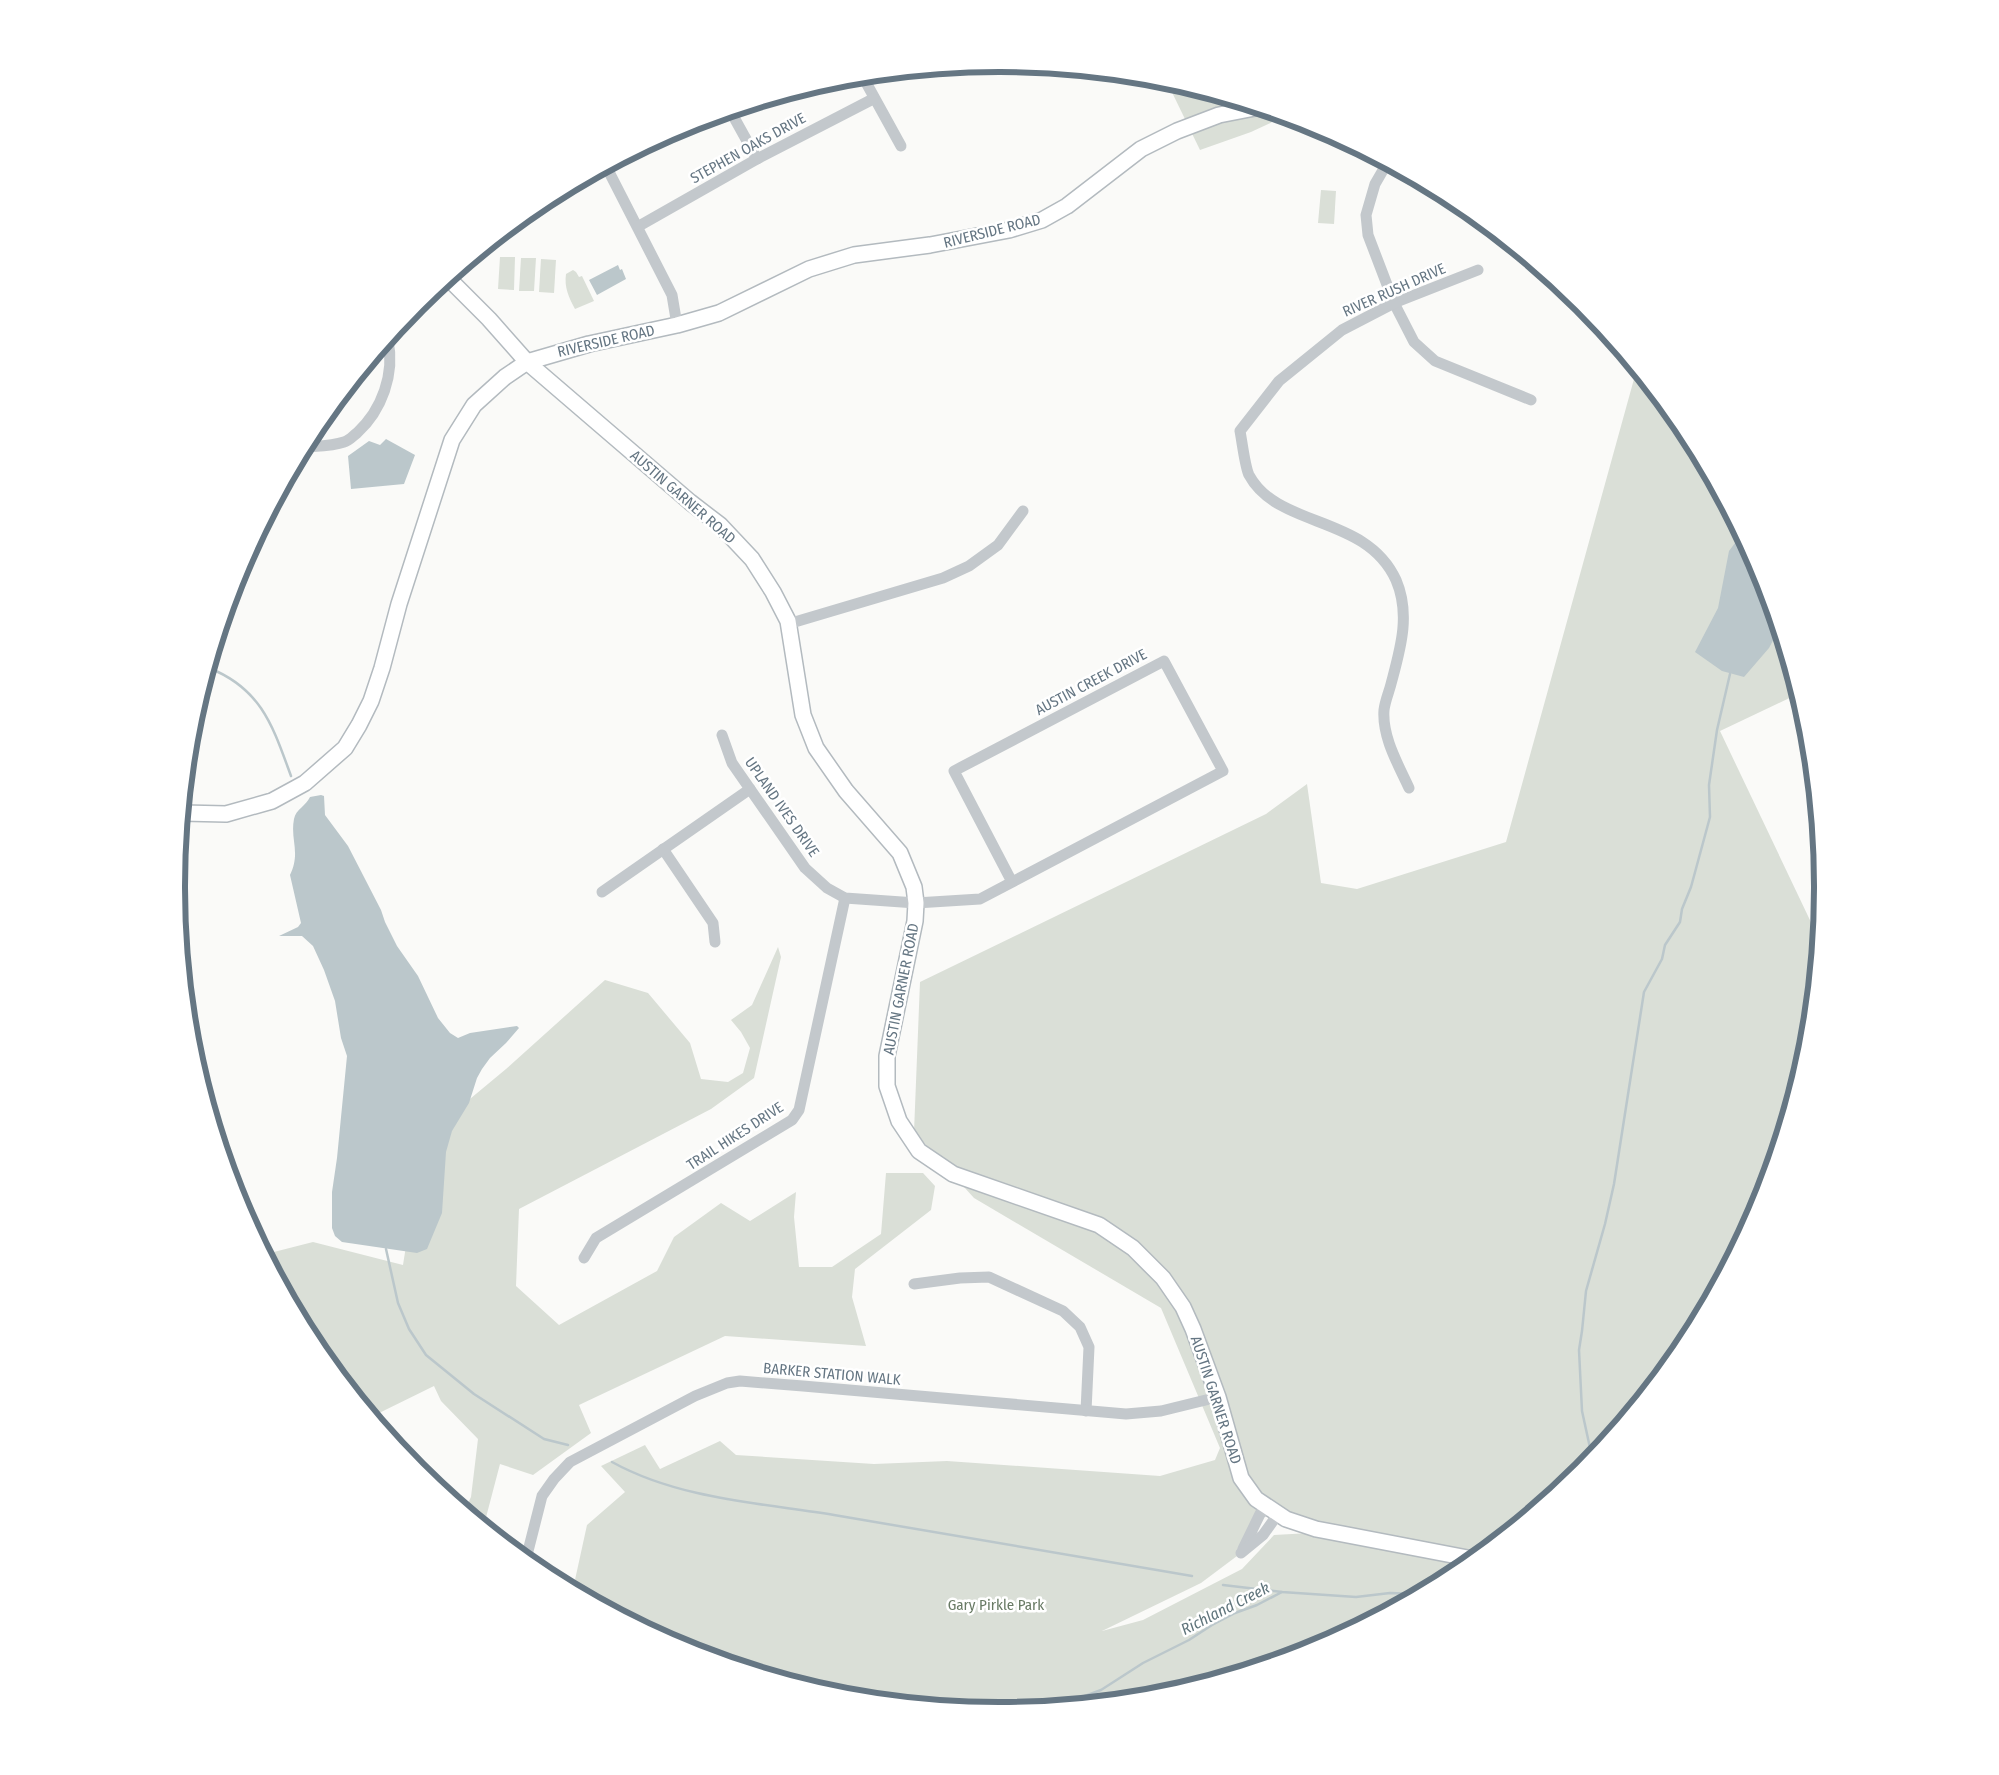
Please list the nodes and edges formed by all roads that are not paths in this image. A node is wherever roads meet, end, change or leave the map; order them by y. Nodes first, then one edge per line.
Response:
1 (866, 84) edge
2 (874, 99) junction
3 (1243, 110) edge
4 (734, 118) edge
5 (901, 146) dead end
6 (757, 159) junction
7 (1383, 169) edge
8 (610, 173) edge
9 (639, 226) junction
10 (1478, 270) dead end
11 (453, 283) edge
12 (1394, 303) junction
13 (676, 325) junction
14 (389, 347) edge
15 (527, 362) junction
16 (1531, 400) dead end
17 (315, 446) edge
18 (1023, 511) dead end
19 (788, 624) junction
20 (722, 735) dead end
21 (1409, 788) dead end
22 (750, 789) junction
23 (188, 813) edge
24 (663, 849) junction
25 (1012, 882) junction
26 (602, 892) dead end
27 (845, 898) junction
28 (916, 904) junction
29 (715, 942) dead end
30 (584, 1258) dead end
31 (914, 1284) dead end
32 (1218, 1397) junction
33 (1086, 1411) junction
34 (528, 1552) edge
35 (1463, 1557) edge

1 - 2 street
2 - 5 street
2 - 6 street, STEPHEN OAKS DRIVE
3 - 13 street, RIVERSIDE ROAD
4 - 6 street
6 - 9 street, STEPHEN OAKS DRIVE
7 - 12 street
8 - 9 street
9 - 13 street
10 - 12 street, RIVER RUSH DRIVE
11 - 15 street, AUSTIN GARNER ROAD
12 - 16 street
12 - 21 street, RIVER RUSH DRIVE
13 - 15 street, RIVERSIDE ROAD
14 - 17 street
15 - 19 street, AUSTIN GARNER ROAD
15 - 23 street, RIVERSIDE ROAD
18 - 19 street
19 - 28 street, AUSTIN GARNER ROAD
20 - 22 street, UPLAND IVES DRIVE
22 - 24 street
22 - 27 street, UPLAND IVES DRIVE
24 - 26 street
24 - 29 street
25 - 25 street, AUSTIN CREEK DRIVE
25 - 28 street, AUSTIN CREEK DRIVE
27 - 28 street, UPLAND IVES DRIVE
27 - 30 street, TRAIL HIKES DRIVE
28 - 32 street, AUSTIN GARNER ROAD
31 - 33 street
32 - 33 street, BARKER STATION WALK
32 - 35 street, AUSTIN GARNER ROAD
33 - 34 street, BARKER STATION WALK

